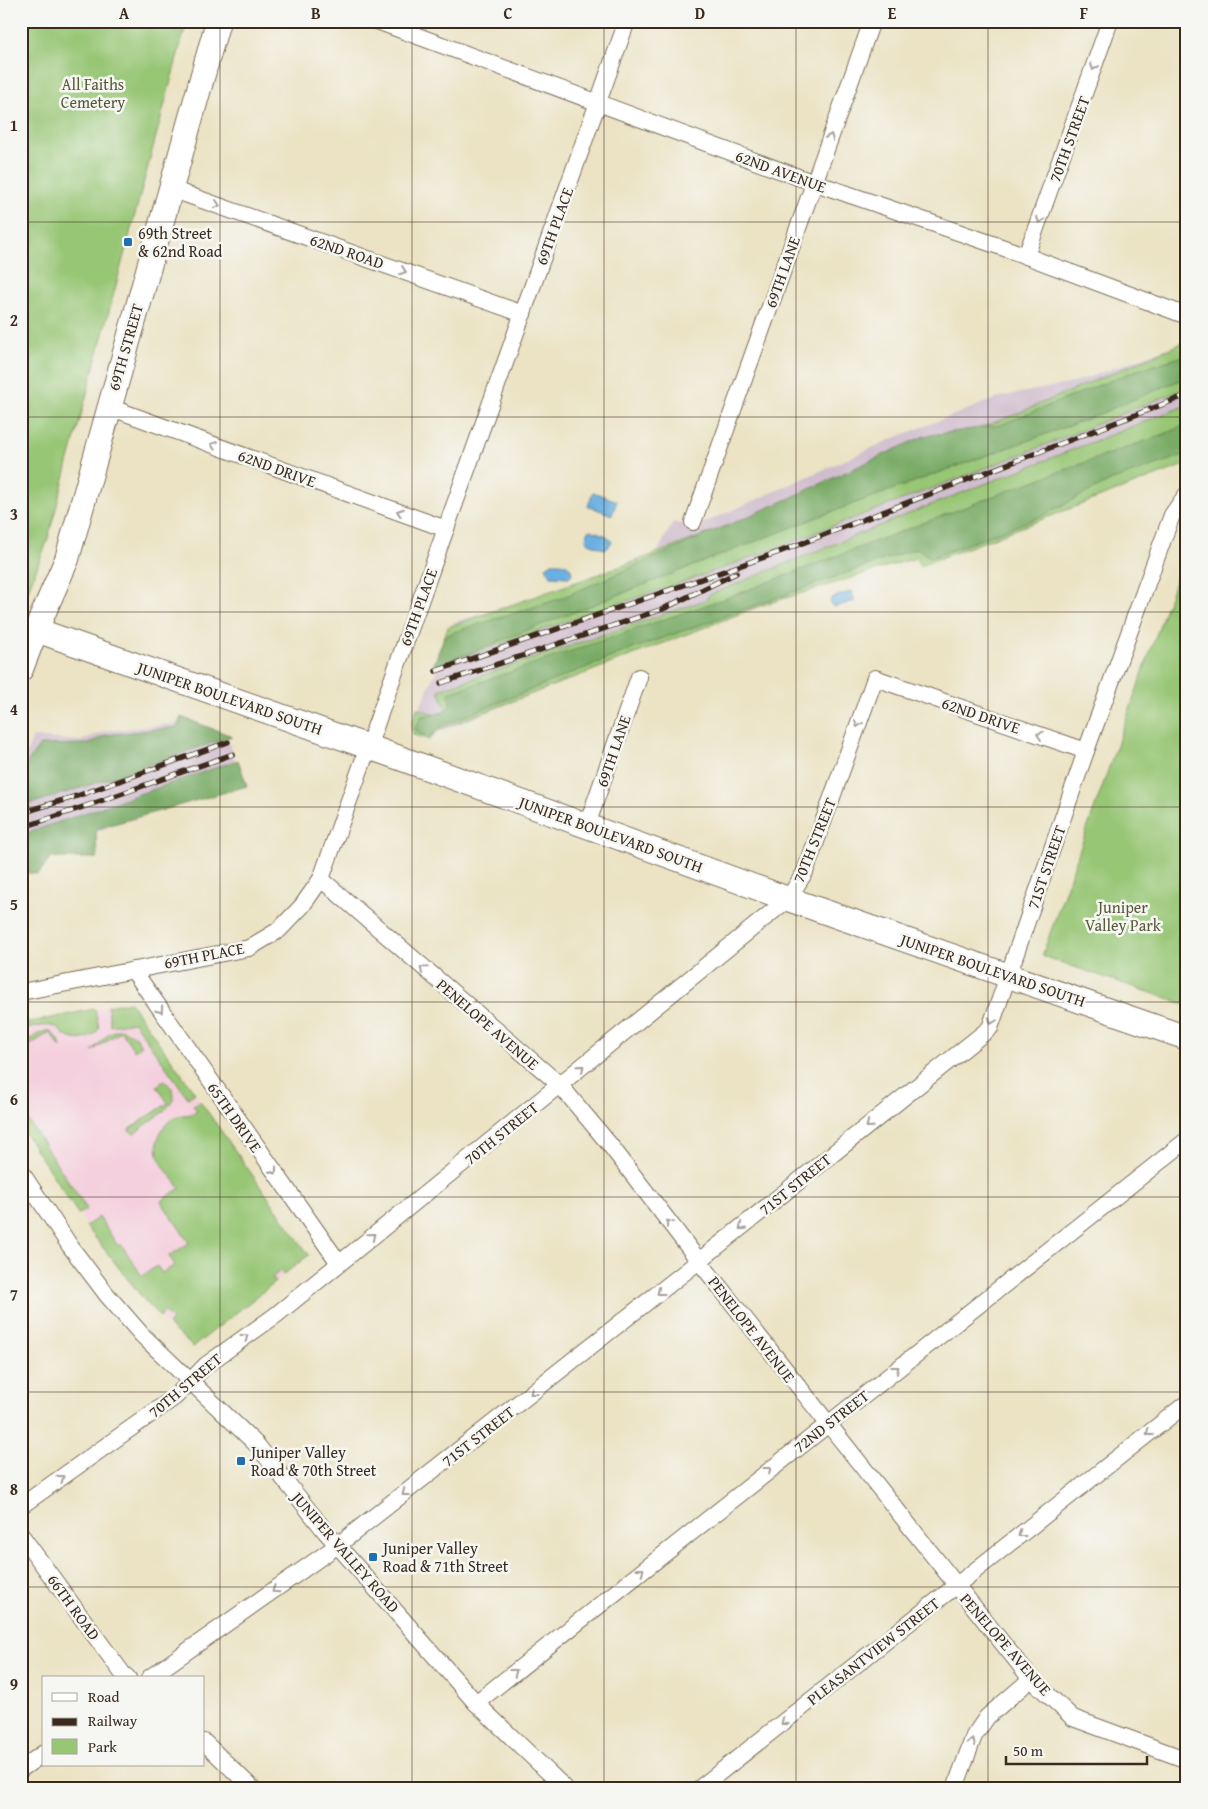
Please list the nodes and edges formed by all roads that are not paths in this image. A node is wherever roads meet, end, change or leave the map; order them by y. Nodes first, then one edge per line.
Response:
1 (218, 21) edge
2 (377, 21) edge
3 (626, 21) edge
4 (872, 21) edge
5 (1110, 21) edge
6 (597, 103) junction
7 (814, 183) junction
8 (171, 189) junction
9 (1026, 256) junction
10 (523, 314) junction
11 (1187, 316) edge
12 (109, 407) junction
13 (1184, 497) edge
14 (693, 522) dead end
15 (446, 529) junction
16 (36, 630) junction
17 (21, 669) edge
18 (639, 677) dead end
19 (875, 678) joint
20 (368, 747) junction
21 (1086, 751) junction
22 (587, 825) junction
23 (321, 879) junction
24 (788, 899) junction
25 (133, 970) junction
26 (1008, 975) junction
27 (21, 992) edge
28 (1187, 1038) edge
29 (560, 1085) junction
30 (1187, 1140) edge
31 (21, 1172) edge
32 (699, 1261) junction
33 (339, 1263) junction
34 (191, 1381) junction
35 (1187, 1403) edge
36 (827, 1423) junction
37 (21, 1506) edge
38 (21, 1535) edge
39 (338, 1545) junction
40 (956, 1586) junction
41 (126, 1676) edge
42 (152, 1676) edge
43 (1031, 1679) junction
44 (476, 1703) junction
45 (205, 1743) edge
46 (42, 1754) edge
47 (1187, 1760) edge
48 (21, 1769) edge
49 (252, 1788) edge
50 (564, 1788) edge
51 (700, 1788) edge
52 (955, 1788) edge

1 - 8 street, 69TH STREET
2 - 6 street, 62ND AVENUE
3 - 6 street, 69TH PLACE
7 -> 4 street, 69TH LANE
5 -> 9 street, 70TH STREET
6 - 7 street, 62ND AVENUE
6 - 10 street, 69TH PLACE
7 - 9 street, 62ND AVENUE
7 - 14 street, 69TH LANE
8 -> 10 street, 62ND ROAD
8 - 12 street, 69TH STREET
9 - 11 street, 62ND AVENUE
10 - 15 street, 69TH PLACE
15 -> 12 street, 62ND DRIVE
12 - 16 street, 69TH STREET
13 - 21 street, 71ST STREET
15 - 20 street, 69TH PLACE
16 - 17 street, 69TH STREET
16 - 20 street, JUNIPER BOULEVARD SOUTH
18 - 22 street, 69TH LANE
21 -> 19 street, 62ND DRIVE
19 -> 24 street, 70TH STREET
20 - 22 street, JUNIPER BOULEVARD SOUTH
20 - 23 street, 69TH PLACE
21 - 26 street, 71ST STREET
22 - 24 street, JUNIPER BOULEVARD SOUTH
23 - 25 street, 69TH PLACE
29 -> 23 street, PENELOPE AVENUE
24 - 26 street, JUNIPER BOULEVARD SOUTH
29 -> 24 street, 70TH STREET
25 - 27 street, 69TH PLACE
25 -> 33 street, 65TH DRIVE
26 - 28 street, JUNIPER BOULEVARD SOUTH
26 -> 32 street, 71ST STREET
32 -> 29 street, PENELOPE AVENUE
33 -> 29 street, 70TH STREET
36 -> 30 street, 72ND STREET
31 - 34 street, JUNIPER VALLEY ROAD
32 - 36 street, PENELOPE AVENUE
32 -> 39 street, 71ST STREET
34 -> 33 street, 70TH STREET
37 -> 34 street, 70TH STREET
34 - 39 street, JUNIPER VALLEY ROAD
35 -> 40 street, PLEASANTVIEW STREET
36 - 40 street, PENELOPE AVENUE
44 -> 36 street, 72ND STREET
38 - 41 street, 66TH ROAD
39 -> 42 street, 71ST STREET
39 - 44 street, JUNIPER VALLEY ROAD
40 - 43 street, PENELOPE AVENUE
40 -> 51 street, PLEASANTVIEW STREET
43 - 47 street, PENELOPE AVENUE
52 -> 43 street
44 - 50 street, JUNIPER VALLEY ROAD
45 - 49 street
46 - 48 street

